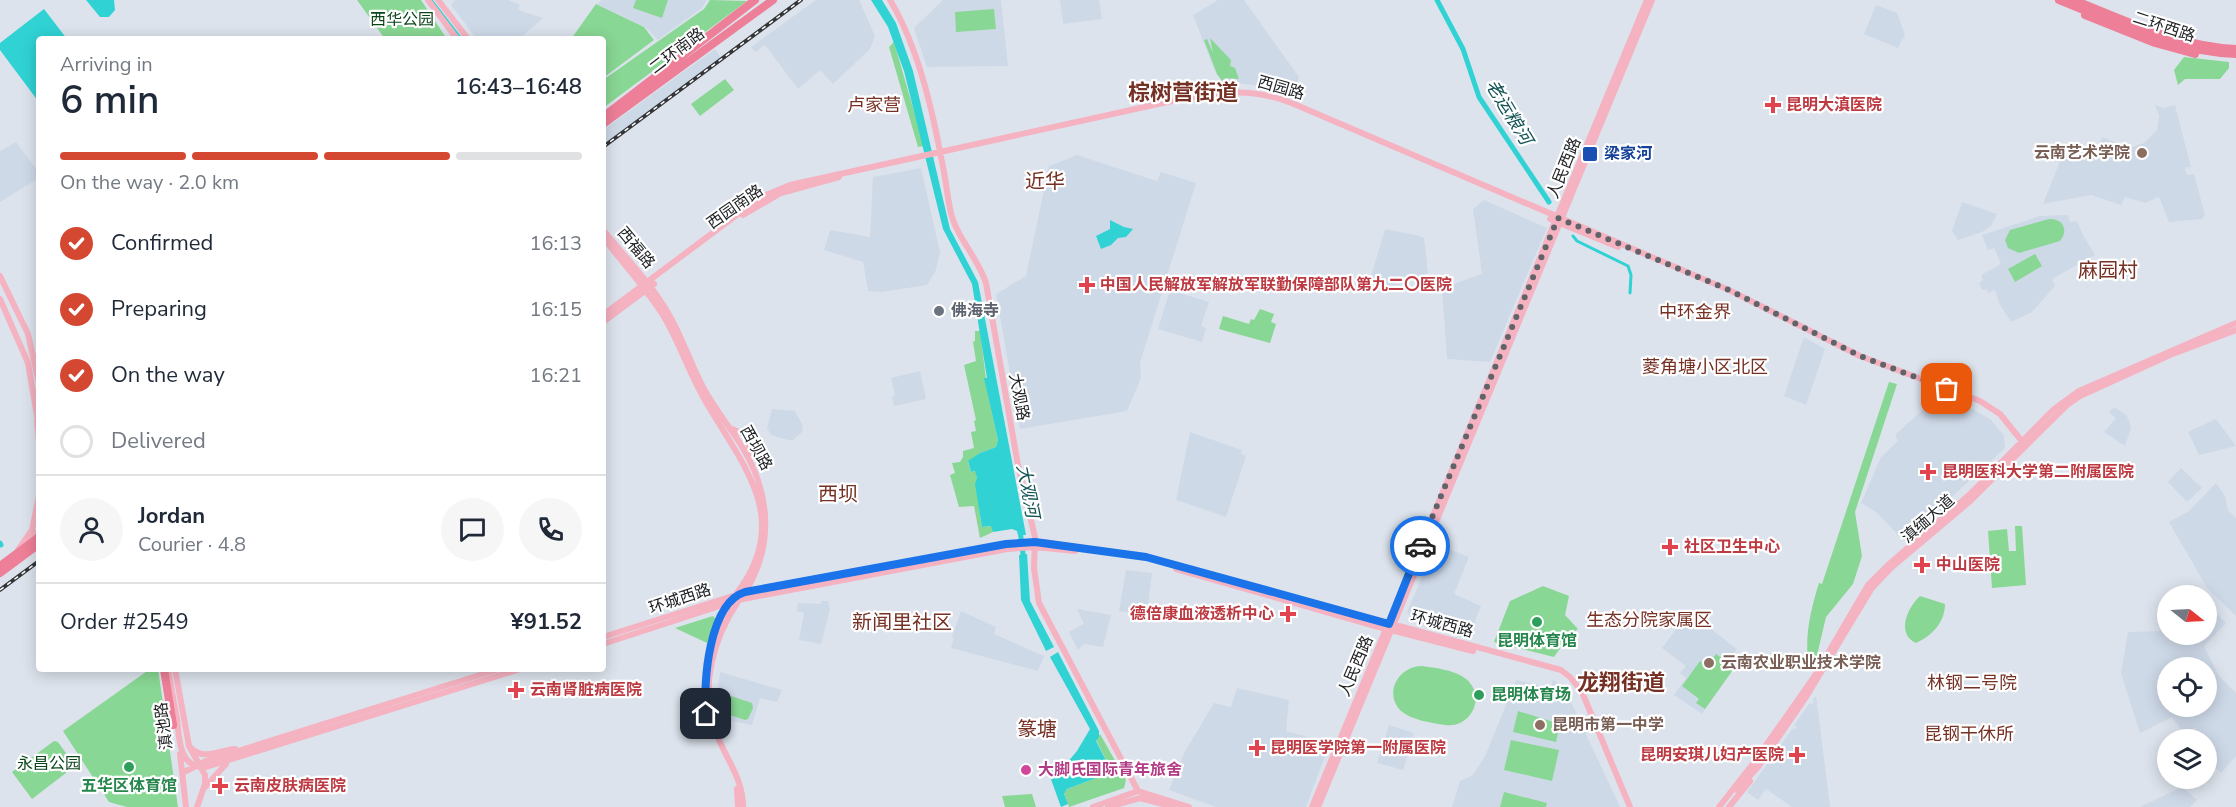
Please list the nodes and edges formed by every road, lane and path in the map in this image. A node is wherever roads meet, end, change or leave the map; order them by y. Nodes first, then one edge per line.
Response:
1 (428, 0) edge
2 (438, 0) edge
3 (755, 0) edge
4 (760, 0) edge
5 (768, 0) edge
6 (773, 0) edge
7 (890, 0) edge
8 (1647, 0) edge
9 (1652, 0) edge
10 (2052, 0) edge
11 (2059, 0) edge
12 (2082, 0) edge
13 (2072, 4) edge
14 (2113, 16) junction
15 (455, 36) edge
16 (466, 36) edge
17 (1634, 38) junction
18 (2236, 47) edge
19 (2236, 55) edge
20 (606, 115) edge
21 (606, 115) edge
22 (606, 122) edge
23 (606, 122) edge
24 (937, 154) junction
25 (1560, 221) junction
26 (606, 234) edge
27 (606, 240) edge
28 (0, 276) edge
29 (646, 287) junction
30 (0, 299) edge
31 (606, 313) edge
32 (606, 320) edge
33 (2236, 323) edge
34 (2236, 330) edge
35 (36, 370) edge
36 (35, 404) junction
37 (36, 410) edge
38 (36, 413) edge
39 (730, 428) junction
40 (751, 431) dead end
41 (750, 440) dead end
42 (2023, 444) junction
43 (749, 458) junction
44 (36, 513) edge
45 (36, 533) edge
46 (26, 539) junction
47 (36, 539) edge
48 (36, 539) edge
49 (1018, 545) junction
50 (1035, 545) junction
51 (36, 546) edge
52 (36, 552) edge
53 (3, 560) edge
54 (0, 566) edge
55 (0, 573) edge
56 (0, 579) edge
57 (745, 592) junction
58 (737, 598) junction
59 (729, 604) junction
60 (1390, 627) junction
61 (606, 636) edge
62 (606, 643) edge
63 (167, 672) edge
64 (175, 672) edge
65 (489, 672) edge
66 (510, 672) edge
67 (1800, 701) junction
68 (175, 722) junction
69 (183, 741) junction
70 (250, 747) junction
71 (182, 755) junction
72 (234, 759) junction
73 (198, 765) junction
74 (1755, 766) junction
75 (186, 771) junction
76 (205, 776) junction
77 (183, 781) junction
78 (1138, 790) junction
79 (1740, 792) junction
80 (202, 793) junction
81 (1724, 806) edge
82 (186, 807) edge
83 (197, 807) edge
84 (741, 807) edge
85 (1093, 807) edge
86 (1108, 807) edge
87 (1174, 807) edge
88 (1189, 807) edge
89 (1312, 807) edge
90 (1318, 807) edge
91 (1628, 807) edge

1 - 15 main road
2 - 16 main road
3 - 20 highway
4 - 21 main road, 二环南路
5 - 22 main road, 二环南路
6 - 23 highway
7 - 24 main road, 大观路
8 - 17 main road
9 - 17 main road
10 - 13 main road, 二环西路
11 - 19 highway
12 - 14 highway
12 - 18 main road, 二环西路
13 - 14 highway
13 - 19 main road, 二环西路
13 - 19 highway
14 - 18 highway
17 - 25 main road, 人民西路
24 - 25 main road, 西园路
24 - 29 main road, 西园南路
24 - 50 main road, 大观路
25 - 42 main road, 西园路
25 - 60 main road, 人民西路
26 - 29 main road, 西福路
27 - 29 main road, 西福路
28 - 35 main road
29 - 31 main road, 西园南路
29 - 32 main road, 西园南路
29 - 39 main road, 西坝路
29 - 58 main road, 西坝路
30 - 36 main road
33 - 42 main road, 滇缅大道
34 - 42 main road, 滇缅大道
36 - 37 main road
36 - 38 main road
39 - 40 main road
39 - 43 main road, 西坝路
41 - 43 main road
42 - 67 main road, 滇缅大道
42 - 67 main road, 滇缅大道
43 - 57 main road, 西坝路
44 - 46 main road
45 - 46 main road
46 - 53 highway
47 - 53 main road
48 - 54 highway
49 - 50 main road, 环城西路
49 - 57 main road, 环城西路
49 - 58 main road, 环城西路
50 - 60 main road, 环城西路
50 - 78 main road, 大观路
51 - 55 highway
52 - 56 highway
53 - 54 main road
57 - 58 main road, 西坝路
58 - 59 main road, 西坝路
58 - 61 main road, 环城西路
58 - 84 main road, 西坝路
59 - 62 main road, 环城西路
59 - 84 main road, 西坝路
60 - 89 main road, 人民西路
60 - 90 main road, 人民西路
60 - 91 main road, 环城西路
63 - 68 highway
64 - 69 main road, 滇池路
65 - 70 main road
66 - 72 main road
67 - 74 main road, 滇缅大道
68 - 69 main road
68 - 71 main road
69 - 70 main road
69 - 71 main road
69 - 73 main road, 滇池路
70 - 73 main road
71 - 73 main road
71 - 77 main road, 滇池路
72 - 73 main road
72 - 80 main road
73 - 75 main road
73 - 76 main road, 滇池路
74 - 79 main road, 滇缅大道
74 - 81 main road, 滇缅大道
75 - 76 main road, 滇池路
75 - 77 main road, 滇池路
76 - 80 main road, 滇池路
77 - 82 main road, 滇池路
78 - 85 main road
78 - 88 main road
79 - 81 main road, 滇缅大道
79 - 81 main road, 滇缅大道
80 - 83 main road, 滇池路
86 - 87 main road

